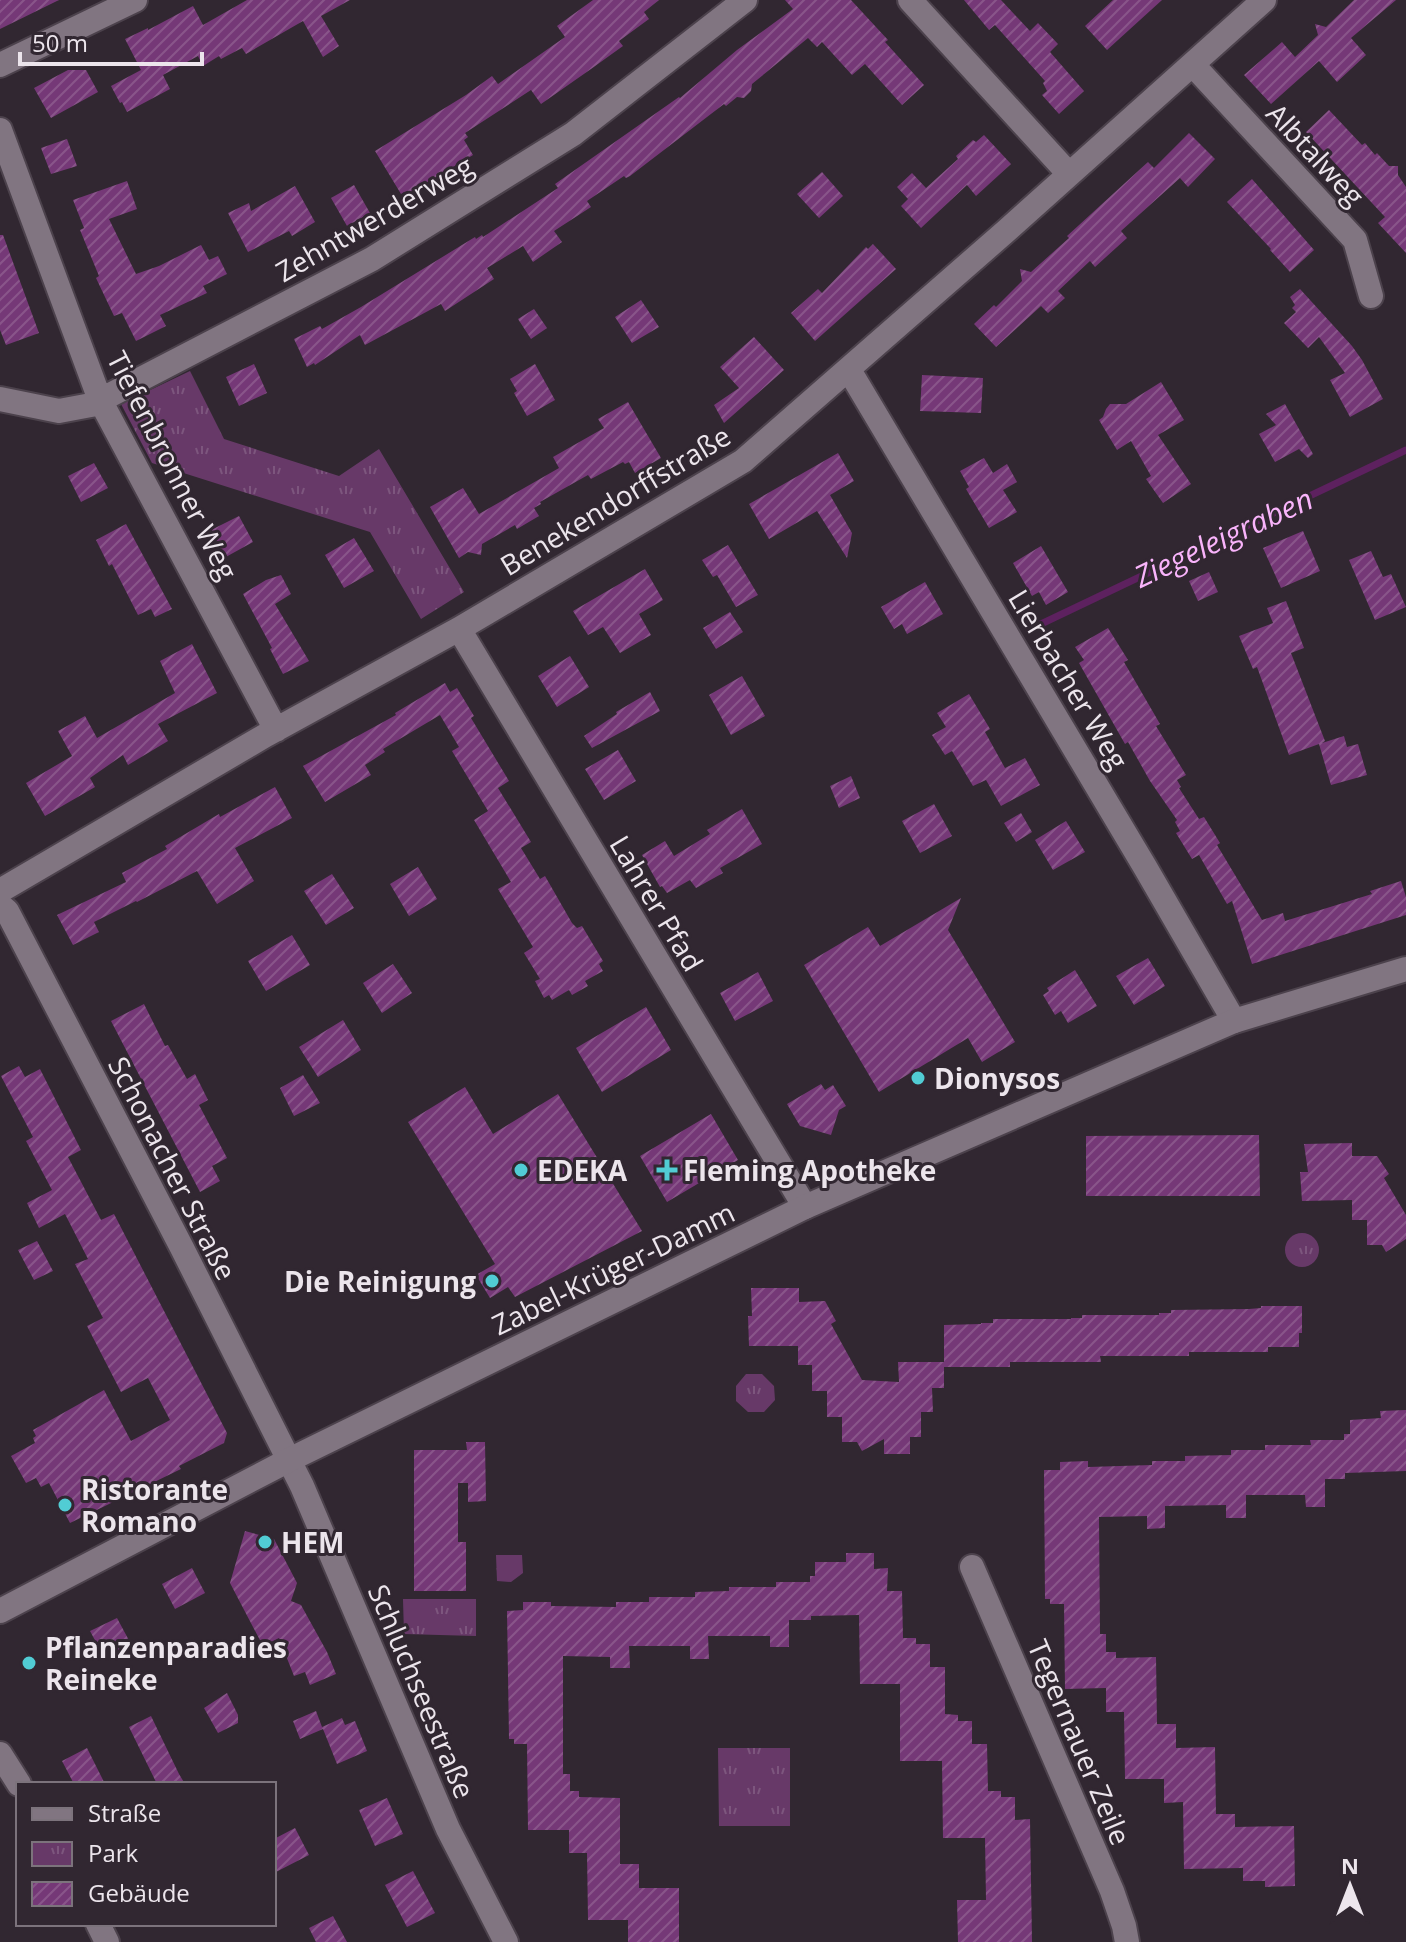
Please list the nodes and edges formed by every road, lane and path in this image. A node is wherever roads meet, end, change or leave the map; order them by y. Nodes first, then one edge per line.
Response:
1 (135, 0) edge
2 (745, 0) edge
3 (910, 0) edge
4 (1264, 0) edge
5 (0, 65) edge
6 (1193, 65) junction
7 (0, 130) edge
8 (1069, 174) junction
9 (1371, 296) dead end
10 (849, 370) junction
11 (0, 399) edge
12 (100, 400) junction
13 (459, 629) junction
14 (276, 730) junction
15 (0, 891) edge
16 (0, 905) edge
17 (1406, 969) edge
18 (1234, 1021) junction
19 (805, 1207) junction
20 (289, 1460) junction
21 (972, 1567) dead end
22 (0, 1611) edge
23 (0, 1754) edge
24 (18, 1782) edge
25 (506, 1942) edge
26 (1127, 1942) edge

1 - 5 street
2 - 12 street, Zehntwerderweg
3 - 8 street
4 - 6 street, Benekendorffstraße
6 - 8 street, Benekendorffstraße
6 - 9 street, Albtalweg
7 - 12 street, Tiefenbronner Weg
8 - 10 street, Benekendorffstraße
10 - 13 street, Benekendorffstraße
10 - 18 street, Lierbacher Weg
11 - 12 street, Zehntwerderweg
12 - 14 street, Tiefenbronner Weg
13 - 14 street, Benekendorffstraße
13 - 19 street, Lahrer Pfad
14 - 15 street, Benekendorffstraße
16 - 20 street, Schonacher Straße
17 - 18 street, Zabel-Krüger-Damm
18 - 19 street, Zabel-Krüger-Damm
19 - 20 street, Zabel-Krüger-Damm
20 - 22 street, Zabel-Krüger-Damm
20 - 25 street, Schluchseestraße
21 - 26 street, Tegernauer Zeile
23 - 24 street

